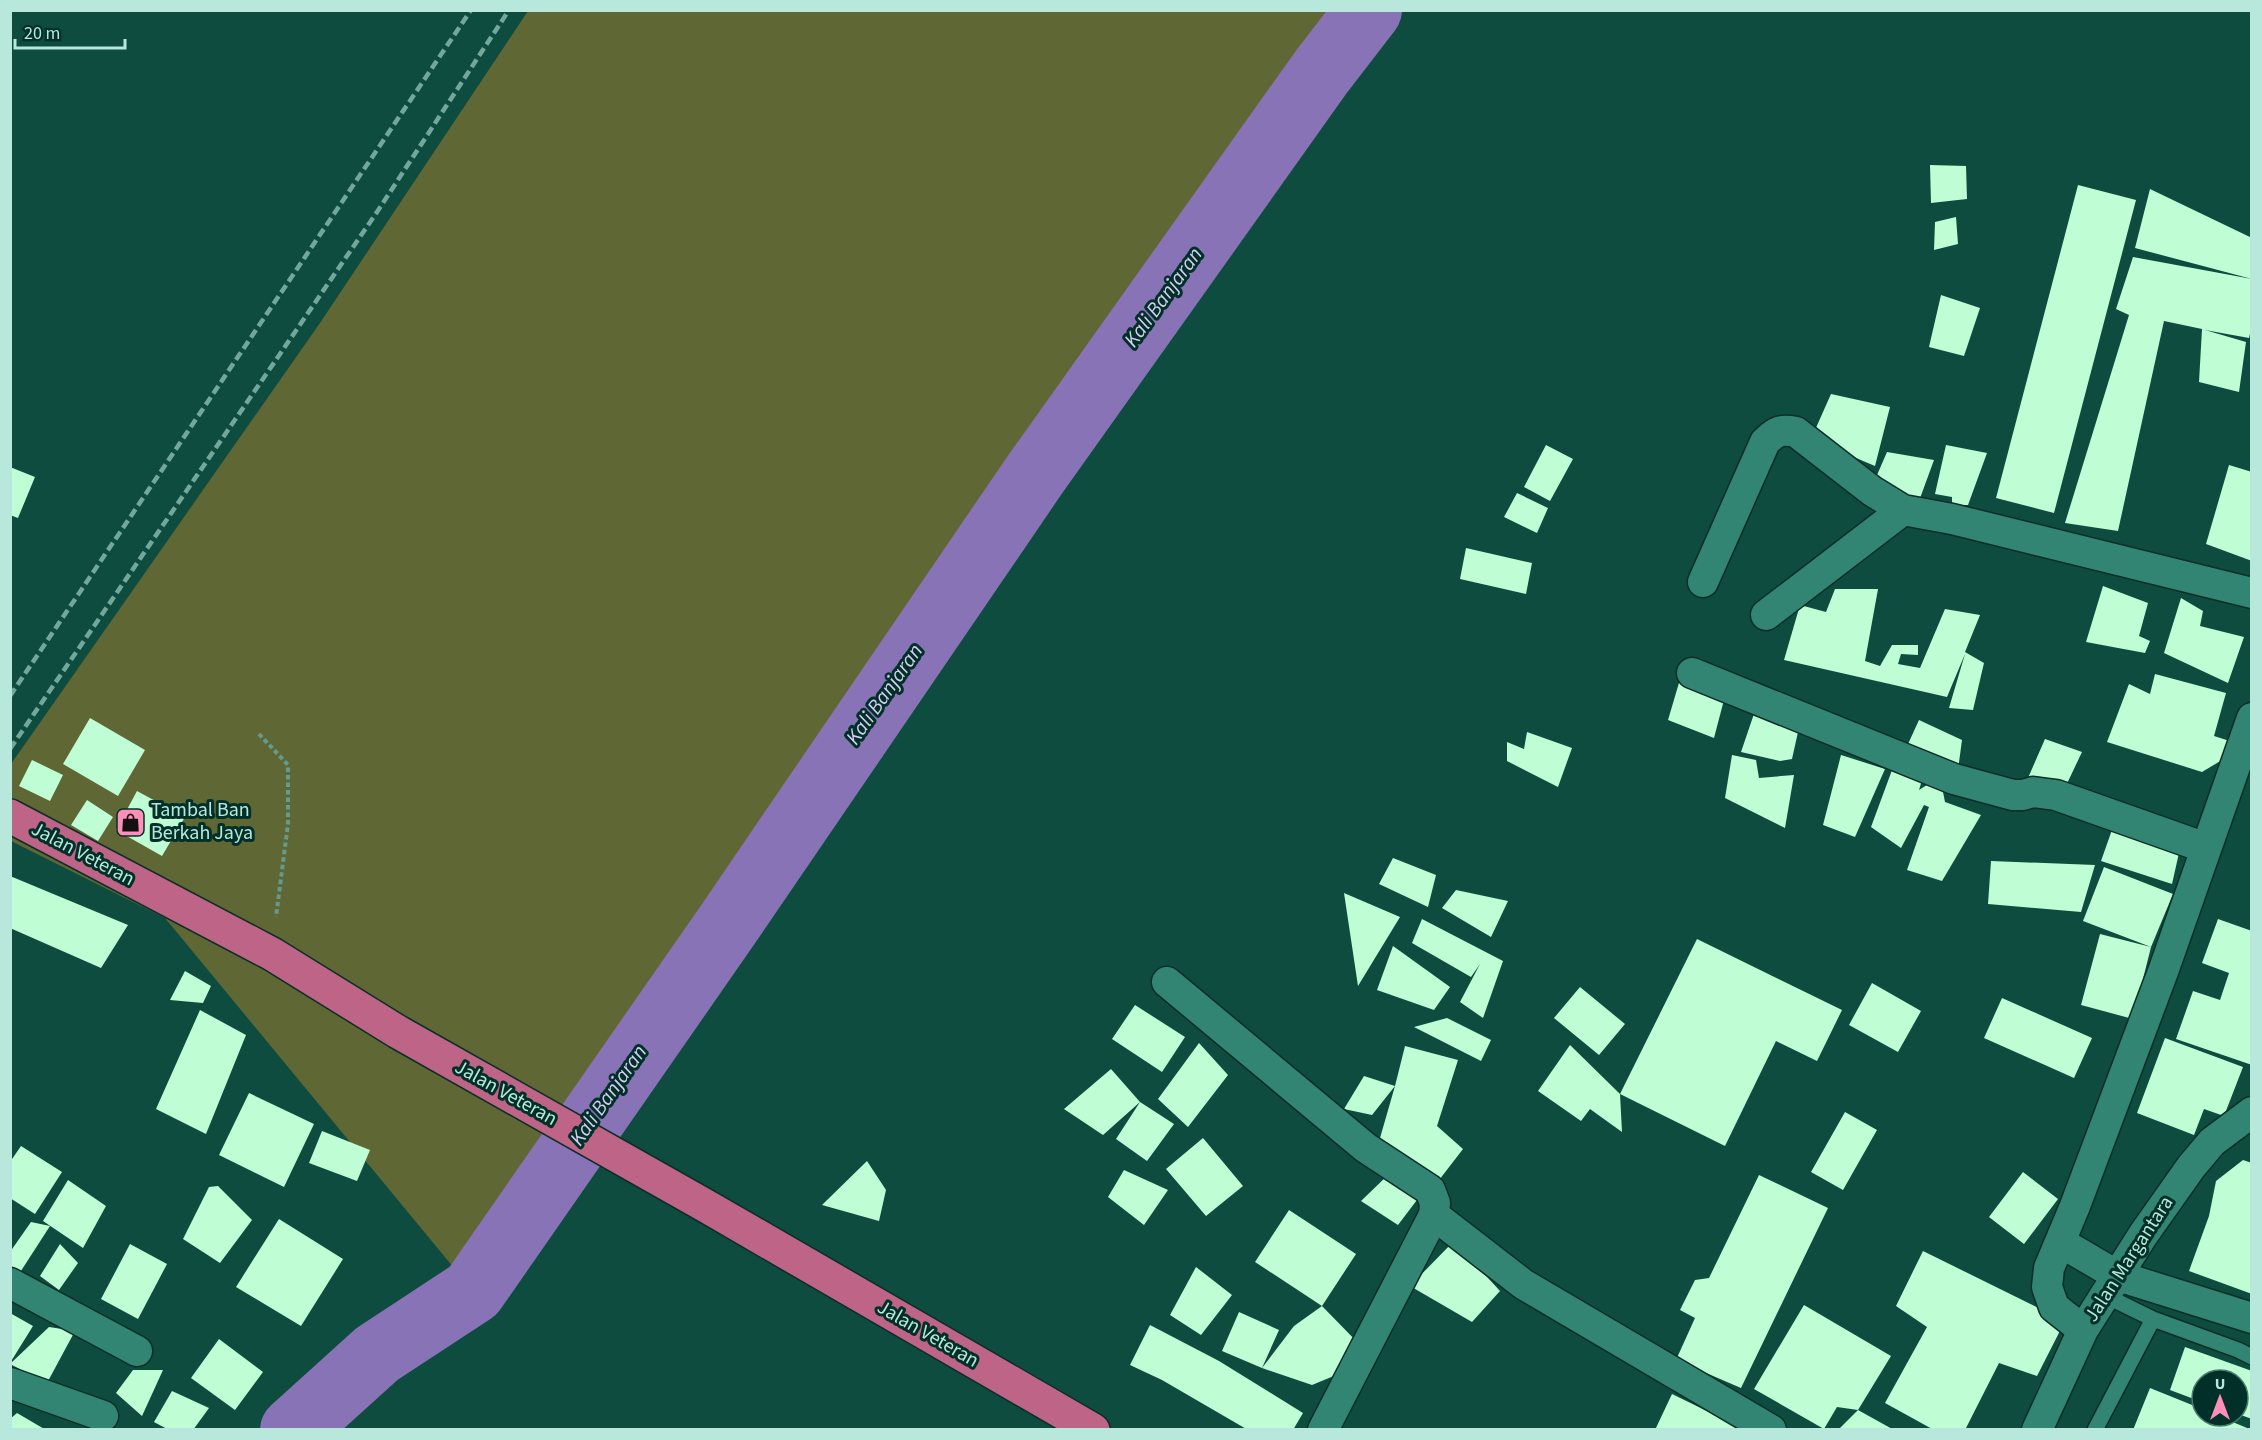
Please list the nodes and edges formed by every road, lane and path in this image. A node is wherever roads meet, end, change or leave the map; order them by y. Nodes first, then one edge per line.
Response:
1 (1903, 510) junction
2 (1703, 582) dead end
3 (2252, 593) edge
4 (1766, 615) dead end
5 (1692, 673) dead end
6 (2252, 718) edge
7 (260, 734) dead end
8 (10, 816) edge
9 (2206, 848) junction
10 (272, 954) junction
11 (1167, 982) dead end
12 (2252, 1112) edge
13 (1434, 1215) junction
14 (2060, 1242) junction
15 (10, 1283) edge
16 (2112, 1286) junction
17 (2252, 1318) edge
18 (2153, 1319) junction
19 (2083, 1330) junction
20 (137, 1351) dead end
21 (2252, 1357) edge
22 (10, 1383) edge
23 (103, 1416) dead end
24 (1093, 1430) edge
25 (1323, 1430) edge
26 (1771, 1430) edge
27 (2037, 1430) edge
28 (2095, 1430) edge

1 - 2 street
1 - 3 street
1 - 4 street
5 - 9 street
6 - 9 street
7 - 10 path
8 - 10 highway, Jalan Veteran
9 - 14 street
10 - 24 highway, Jalan Veteran
11 - 13 street
12 - 16 street, Jalan Margantara
13 - 25 street
13 - 26 street
14 - 16 street
14 - 19 street
15 - 20 street
16 - 17 street
16 - 18 lane
16 - 19 street, Jalan Margantara
18 - 21 lane
18 - 28 lane
19 - 27 street, Jalan Margantara
22 - 23 street

